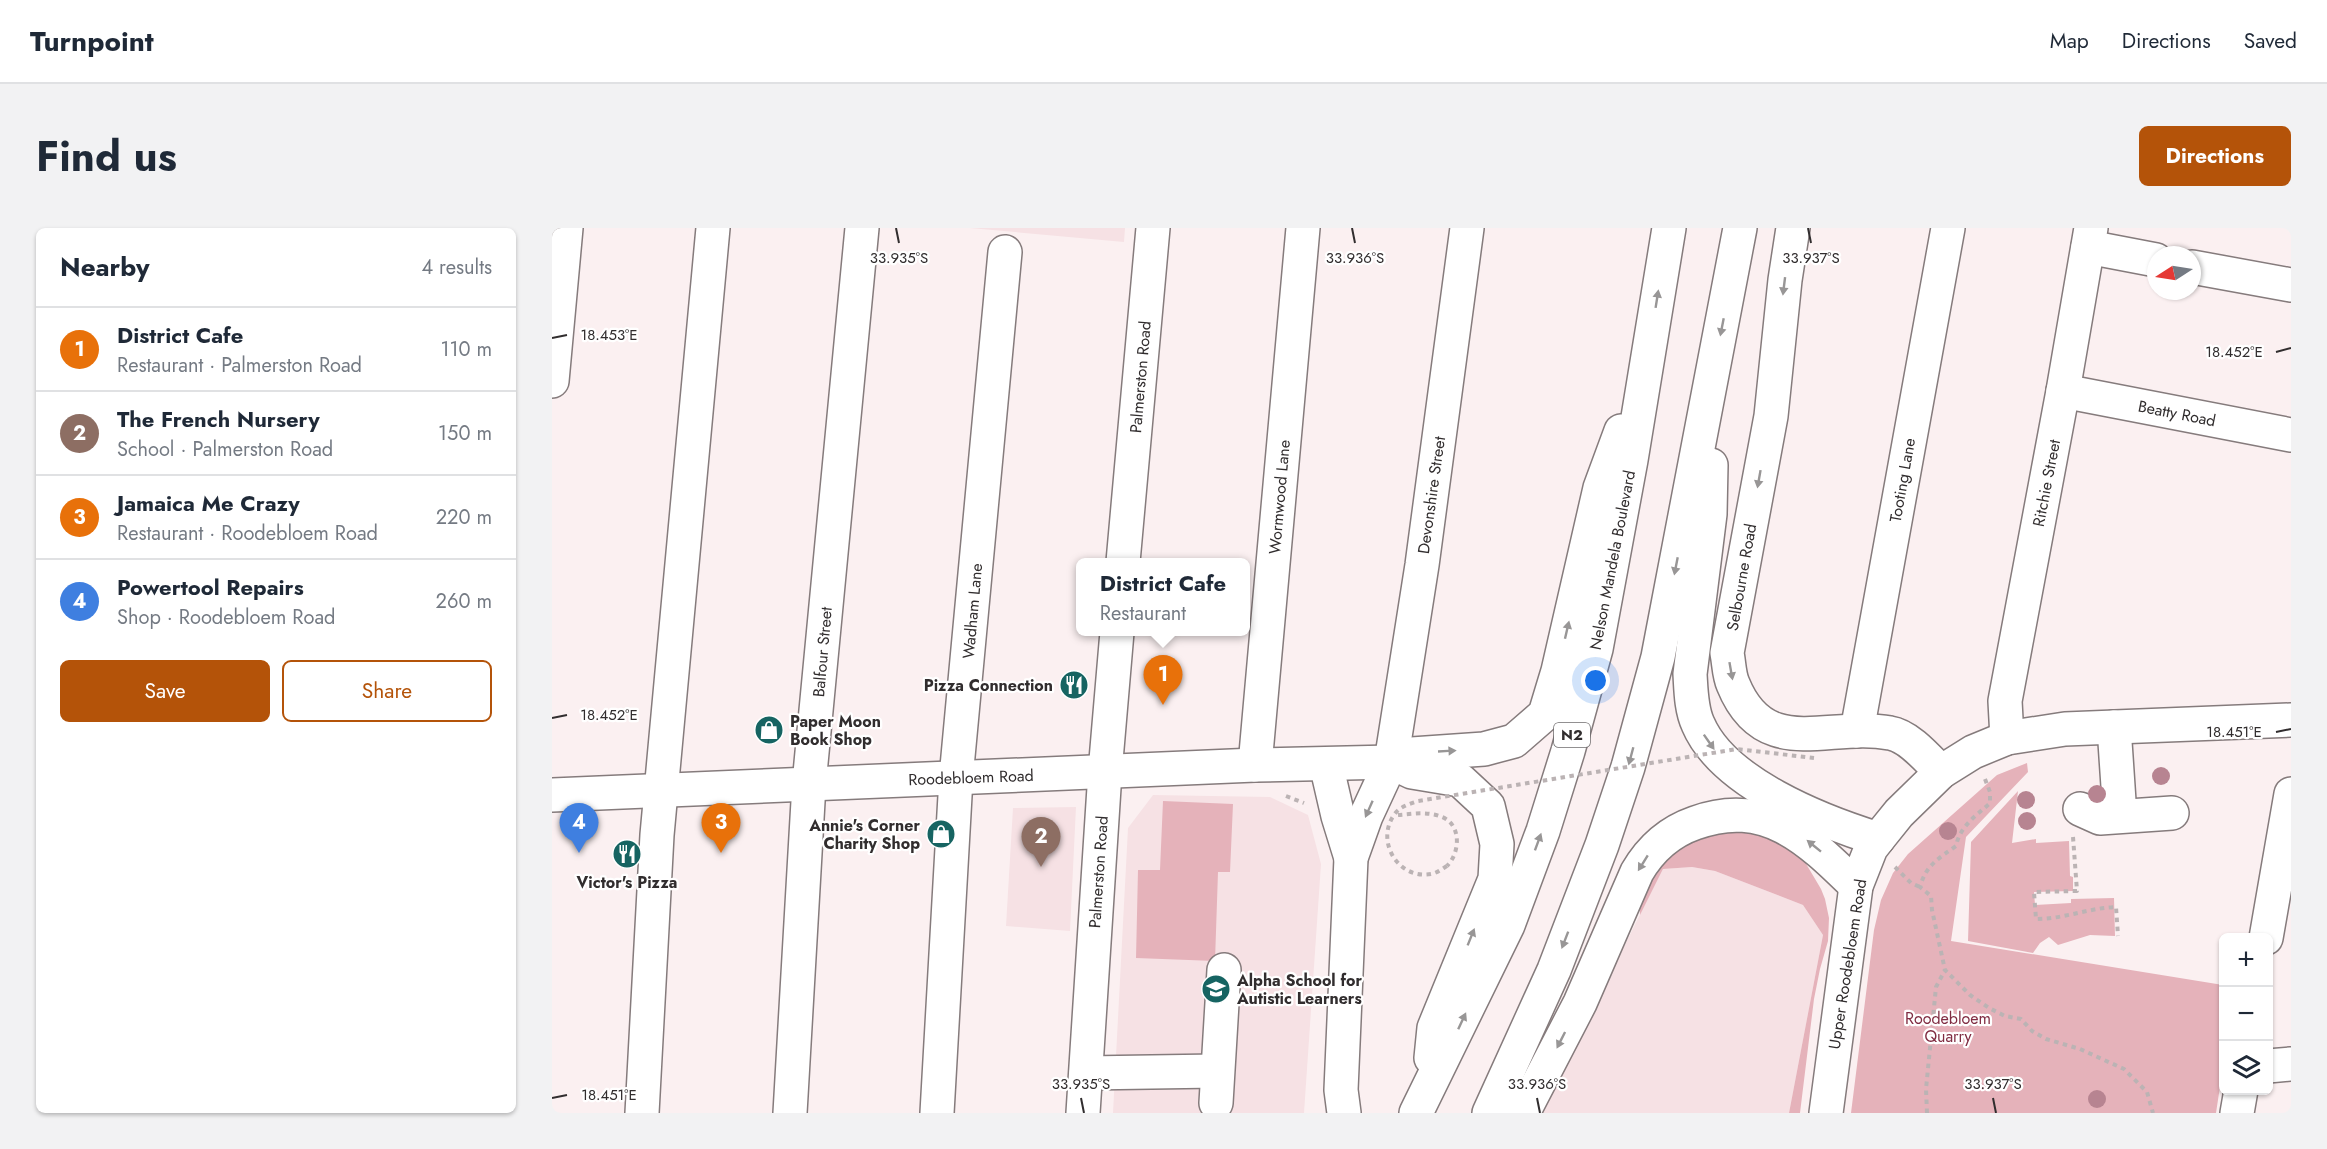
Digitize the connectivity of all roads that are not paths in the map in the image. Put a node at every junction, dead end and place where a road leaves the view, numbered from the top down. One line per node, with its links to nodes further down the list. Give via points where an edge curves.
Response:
1 (566, 228): 18 (main road)
2 (712, 228): 34 (main road)
3 (862, 228): 33 (main road, Balfour Street)
4 (1153, 228): 21 (main road, Palmerston Road)
5 (1303, 228): 29 (main road, Wormwood Lane)
6 (1467, 228): 27 (main road, Devonshire Street)
7 (1669, 228): 16 (main road, Nelson Mandela Boulevard / N2, one-way to 7)
8 (1740, 228): 17 (main road, one-way to 17)
9 (1793, 228): 25 (main road, Selbourne Road, one-way to 25, via 1771,416 1728,653 1733,684 1760,724 1785,734)
10 (1948, 228): 25 (main road, Tooting Lane)
11 (2089, 238): 13 (main road); 19 (main road, Ritchie Street)
12 (1005, 252): 32 (main road, Wadham Lane)
13 (2147, 257)
14 (2201, 269): 15 (main road)
15 (2291, 285)
16 (1648, 356): 27 (main road, one-way to 16, via 1412,753 1484,749 1514,741 1545,714 1600,488); 47 (main road, Nelson Mandela Boulevard / N2, one-way to 16, via 1508,925 1568,751 1596,649)
17 (1713, 374): 38 (main road, one-way to 38, via 1710,514 1690,674 1698,724 1717,753 1760,788 1838,826); 53 (main road, one-way to 53, via 1658,657 1628,766 1554,970)
18 (552, 381)
19 (2063, 392): 20 (main road, Beatty Road); 26 (main road, Ritchie Street)
20 (2291, 435)
21 (1124, 558)
22 (1117, 636): 31 (main road, Palmerston Road)
23 (2291, 720): 24 (main road, Upper Roodebloem Road)
24 (2124, 727): 26 (main road, Upper Roodebloem Road, via 2065,729); 37 (main road, via 2144,815)
25 (1857, 731): 30 (main road, Selbourne Road, via 1892,733 1918,748)
26 (1994, 743): 30 (main road, Upper Roodebloem Road)
27 (1391, 762): 28 (main road, Roodebloem Road); 39 (main road, one-way to 39); 47 (main road, one-way to 27, via 1434,1029 1495,879 1497,844 1488,806 1460,780 1412,772)
28 (1326, 764): 29 (main road, Roodebloem Road); 39 (main road)
29 (1255, 765): 31 (main road, Roodebloem Road)
30 (1941, 771): 38 (main road, Upper Roodebloem Road)
31 (1105, 772): 32 (main road, Roodebloem Road); 45 (main road, Palmerston Road)
32 (956, 778): 33 (main road, Roodebloem Road); 51 (main road, Wadham Lane)
33 (809, 783): 34 (main road, Roodebloem Road); 50 (main road, Balfour Street)
34 (661, 790): 36 (main road, Roodebloem Road); 49 (main road)
35 (2291, 794): 41 (main road)
36 (552, 795)
37 (2076, 823)
38 (1878, 839): 40 (main road, Upper Roodebloem Road)
39 (1351, 858): 48 (main road)
40 (1856, 886): 54 (main road, one-way to 54, via 1808,841 1760,817 1718,816 1667,836 1637,872 1580,1003); 55 (main road, Upper Roodebloem Road)
41 (2267, 933)
42 (1224, 970): 45 (main road, via 1216,1087)
43 (2291, 1064): 44 (main road)
44 (2273, 1066)
45 (1086, 1073): 52 (main road, Palmerston Road)
46 (2240, 1095): 56 (main road)
47 (1422, 1103)
48 (1340, 1106)
49 (642, 1113)
50 (790, 1113)
51 (937, 1113)
52 (1083, 1113)
53 (1489, 1113)
54 (1523, 1113)
55 (1826, 1113)
56 (2237, 1113)

